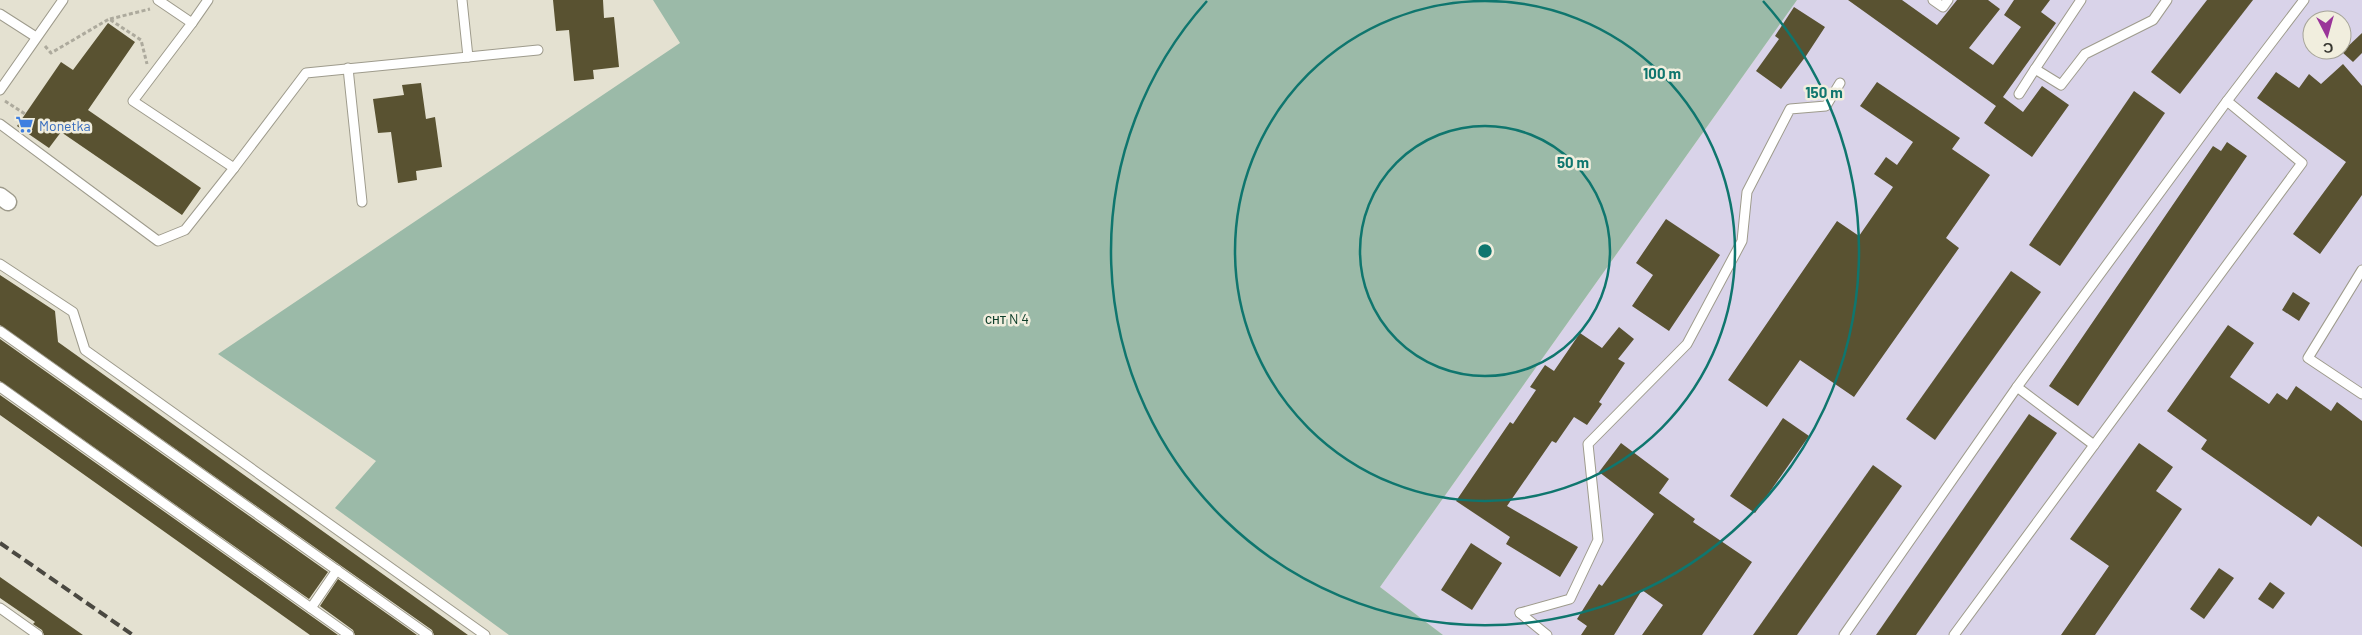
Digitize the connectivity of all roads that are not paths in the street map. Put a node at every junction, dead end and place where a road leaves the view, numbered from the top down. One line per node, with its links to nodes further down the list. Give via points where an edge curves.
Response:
1 (63, 0): 12 (lane)
2 (208, 0): 11 (lane)
3 (462, 0): 14 (lane)
4 (1933, 0): 5 (lane, via 1942,7)
5 (1948, 0)
6 (2081, 0): 16 (lane)
7 (2167, 0): 16 (lane, via 2153,20 2085,54 2061,85)
8 (2304, 0): 20 (lane)
9 (162, 3): 11 (lane)
10 (0, 14): 12 (lane)
11 (192, 23): 22 (lane, via 133,100)
12 (36, 37): 18 (lane)
13 (538, 50): 14 (lane)
14 (468, 57): 15 (lane)
15 (348, 68): 22 (lane, via 306,73); 23 (lane)
16 (2035, 69): 19 (lane)
17 (1840, 84): 38 (lane, via 1826,106 1790,109 1747,192 1742,241 1687,344 1588,444 1598,540 1570,599 1520,613)
18 (0, 90)
19 (2019, 94)
20 (2227, 101): 28 (lane); 30 (lane, via 2302,163)
21 (0, 124): 22 (lane, via 158,241 185,230)
22 (234, 168)
23 (362, 202)
24 (0, 264): 37 (lane, via 73,312 85,350)
25 (2362, 270): 29 (lane, via 2308,358)
26 (0, 331): 31 (lane)
27 (0, 387): 33 (lane)
28 (2017, 387): 30 (lane); 39 (lane)
29 (2362, 394)
30 (2094, 445): 40 (lane)
31 (336, 570): 33 (lane); 36 (lane)
32 (0, 608): 34 (lane)
33 (311, 608): 35 (lane)
34 (38, 635)
35 (349, 635)
36 (428, 635)
37 (485, 635)
38 (1546, 635)
39 (1844, 635)
40 (1954, 635)

